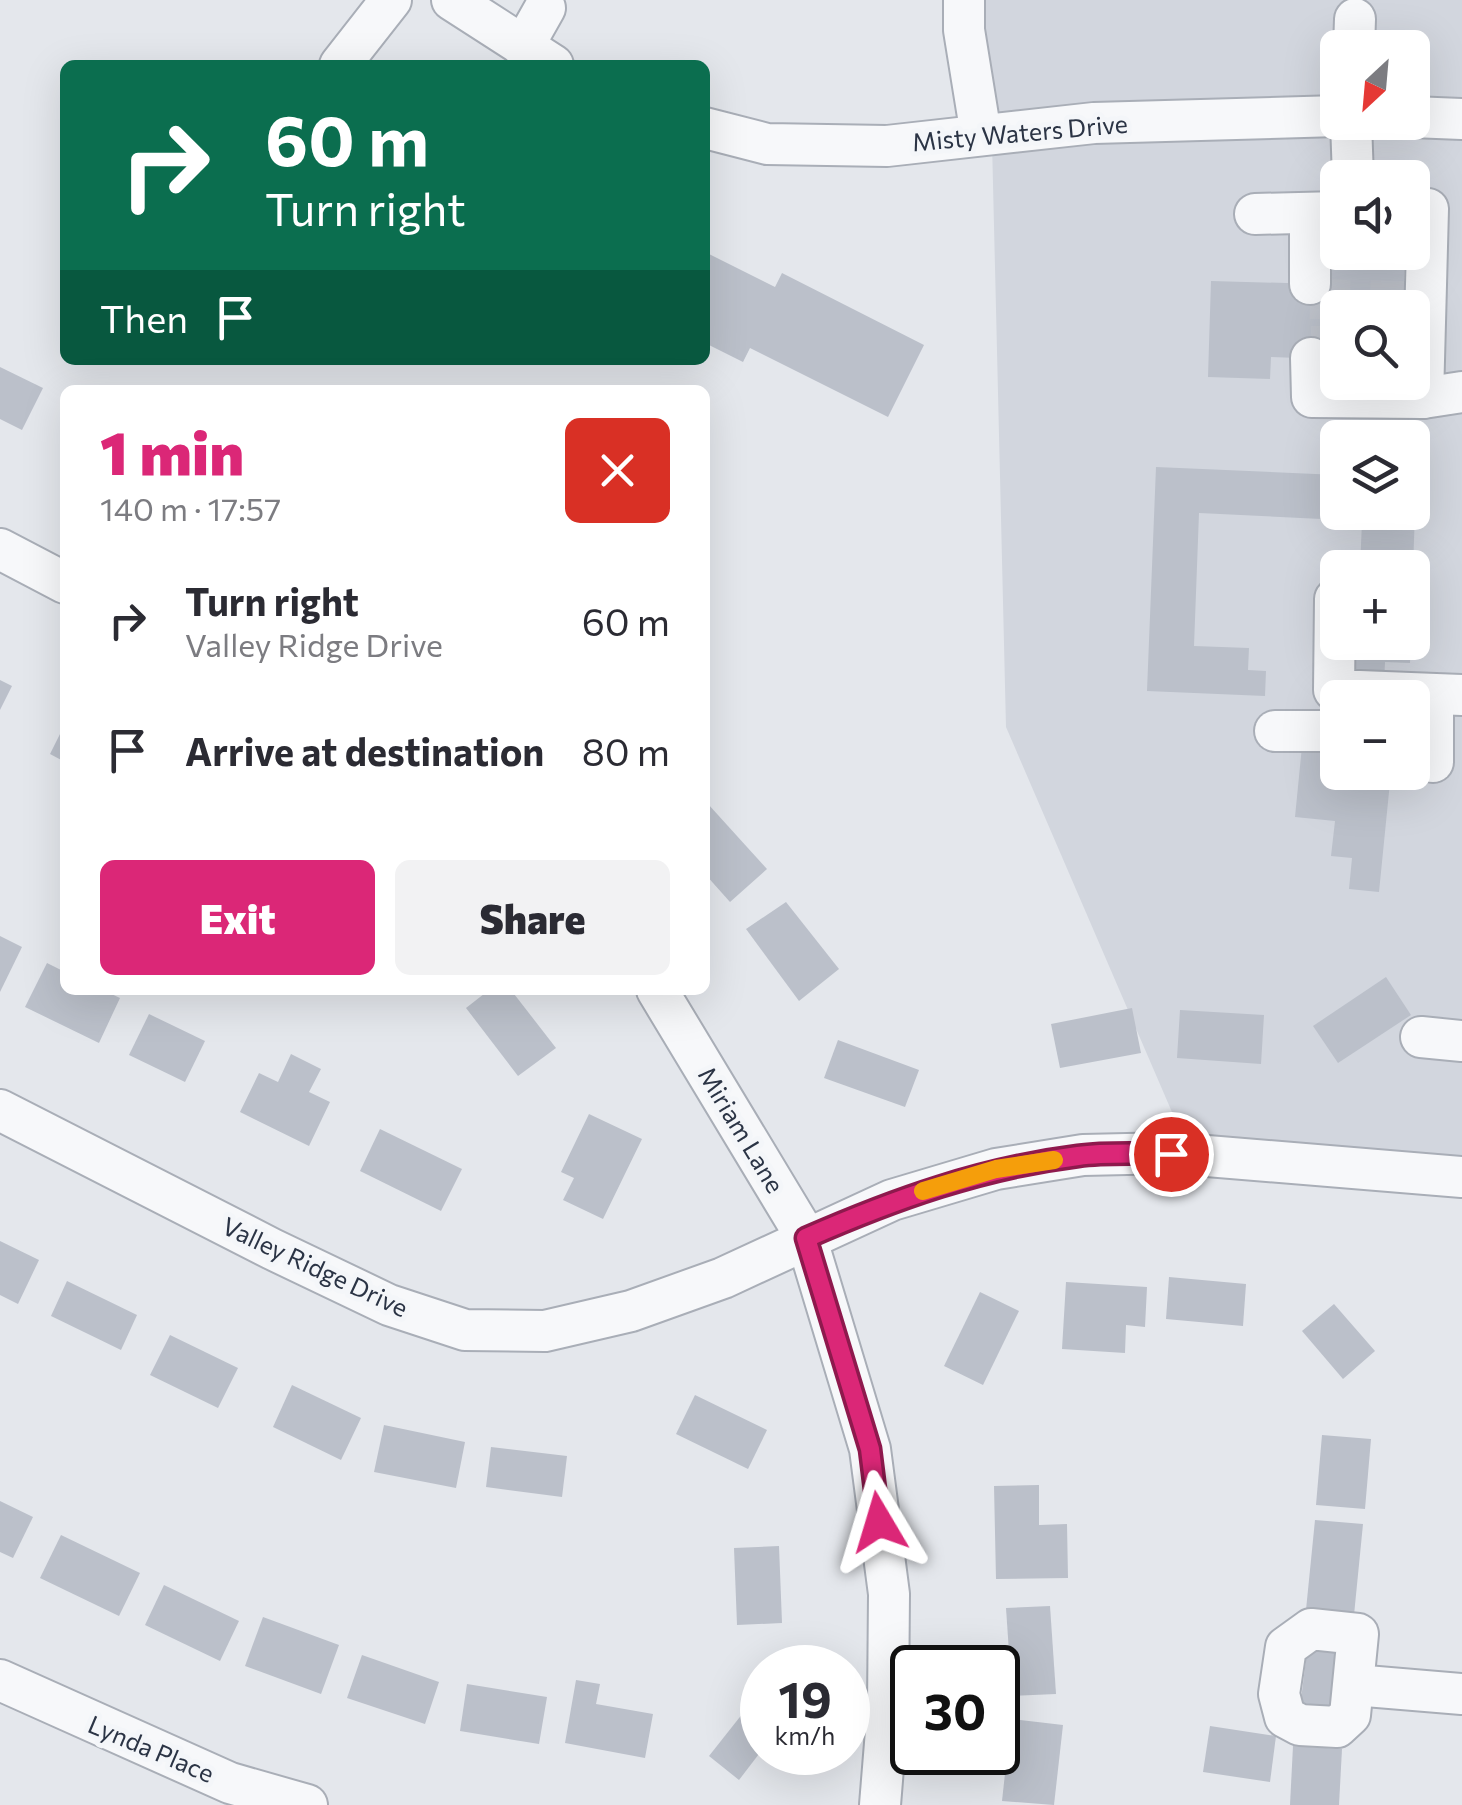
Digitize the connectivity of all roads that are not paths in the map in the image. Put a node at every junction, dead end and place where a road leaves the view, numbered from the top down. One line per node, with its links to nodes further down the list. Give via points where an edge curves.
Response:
1 (391, 0): 6 (street)
2 (452, 0): 5 (street)
3 (964, 0): 11 (street)
4 (546, 8): 5 (street)
5 (538, 56)
6 (344, 60)
7 (1320, 117): 11 (street, Misty Waters Drive, via 1094,123)
8 (1430, 118): 9 (street)
9 (1462, 119)
10 (710, 129): 11 (street, Misty Waters Drive, via 768,144 887,146)
11 (981, 136)
12 (1320, 212): 13 (street)
13 (1255, 214)
14 (1320, 233): 15 (street)
15 (1310, 284)
16 (1311, 358): 18 (street, via 1312,398)
17 (1430, 371): 18 (street)
18 (1442, 395)
19 (0, 549): 20 (street)
20 (60, 580)
21 (1334, 660): 22 (street, via 1334,690)
22 (1448, 695): 25 (street)
23 (1276, 730): 24 (street)
24 (1320, 731)
25 (1430, 737)
26 (660, 995): 31 (street, Miriam Lane)
27 (1421, 1038): 28 (street)
28 (1462, 1041)
29 (0, 1110): 31 (street, Valley Ridge Drive, via 389,1305 466,1330 545,1332 631,1311)
30 (1462, 1177): 31 (street, Valley Ridge Drive, via 1171,1154 1083,1155 978,1174 892,1200)
31 (806, 1238): 36 (street, Miriam Lane, via 870,1449 889,1594)
32 (0, 1680): 35 (street, Lynda Place, via 230,1783)
33 (1354, 1685): 34 (street)
34 (1462, 1694)
35 (307, 1805)
36 (880, 1805)

